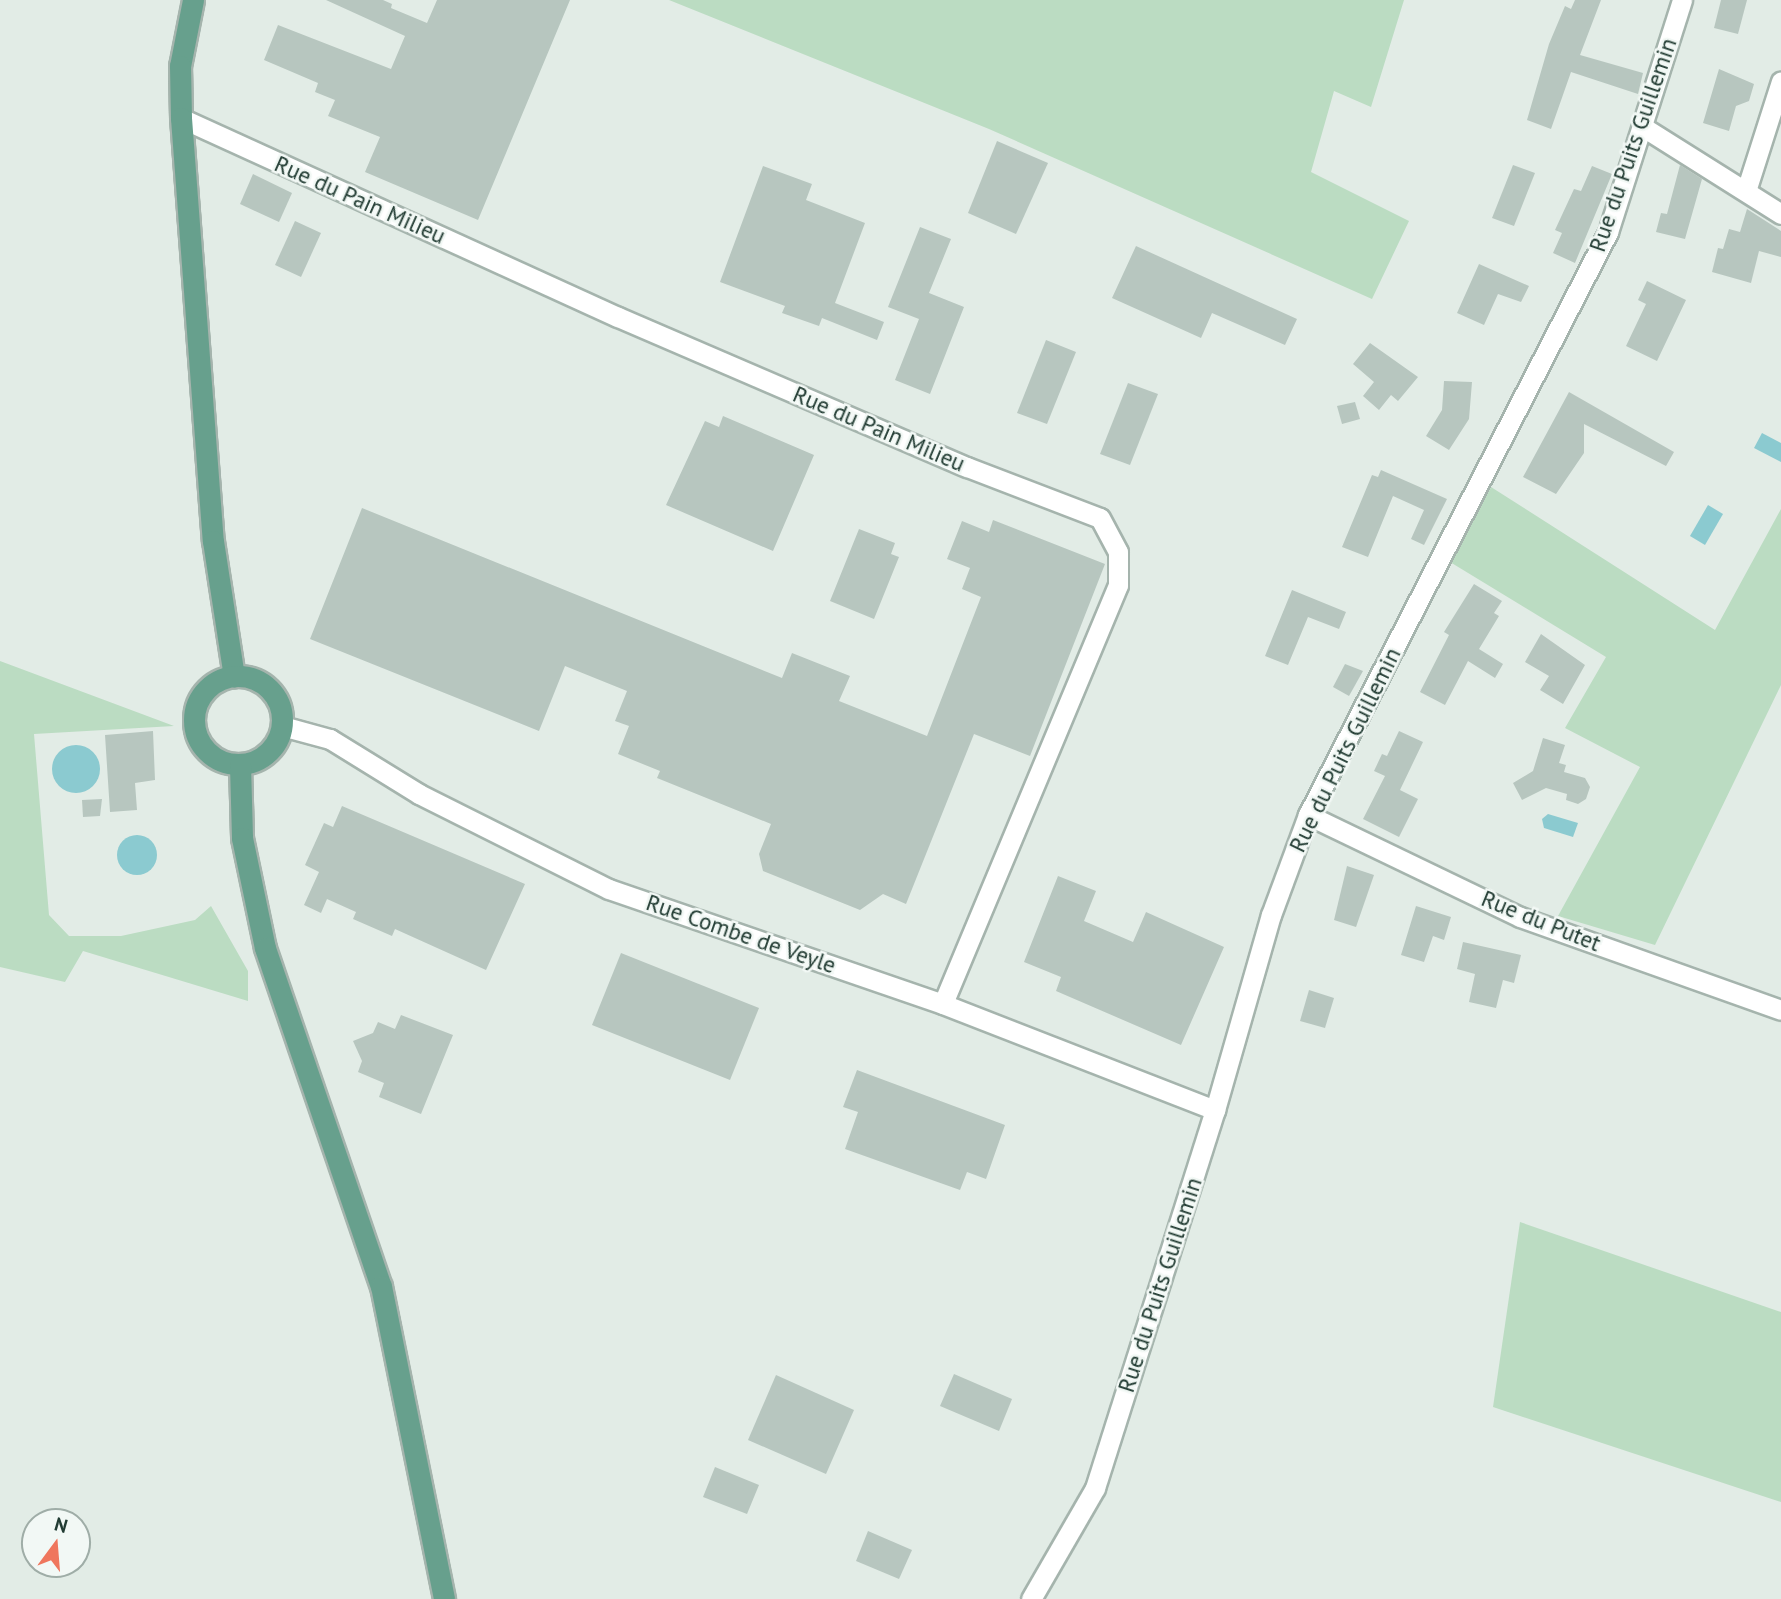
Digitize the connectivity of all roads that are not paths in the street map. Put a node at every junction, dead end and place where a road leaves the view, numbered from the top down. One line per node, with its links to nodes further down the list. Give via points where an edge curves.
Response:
1 (193, 0): 4 (main road, via 180,66)
2 (1682, 0): 5 (street, Rue du Puits Guillemin)
3 (1781, 81): 6 (street)
4 (181, 118): 8 (main road, via 213,541); 12 (street, Rue du Pain Milieu, via 618,317 967,467 1100,518 1118,552 1118,585)
5 (1643, 127): 6 (street); 11 (street, Rue du Puits Guillemin, via 1608,232)
6 (1746, 191): 7 (street)
7 (1781, 214)
8 (234, 676): 9 (main road, via 266,685 279,704); 10 (main road, via 206,688 193,716 201,745 212,757)
9 (282, 726): 10 (main road, via 268,753); 12 (street, Rue Combe de Veyle, via 330,739 419,794 609,889)
10 (240, 765): 15 (main road, via 242,838 265,948 381,1286)
11 (1308, 815): 13 (street, Rue du Putet, via 1520,917); 14 (street, Rue du Puits Guillemin, via 1271,915)
12 (943, 1004): 14 (street, Rue Combe de Veyle)
13 (1781, 1010)
14 (1215, 1110): 16 (street, Rue du Puits Guillemin, via 1095,1488)
15 (444, 1599)
16 (1031, 1599)

